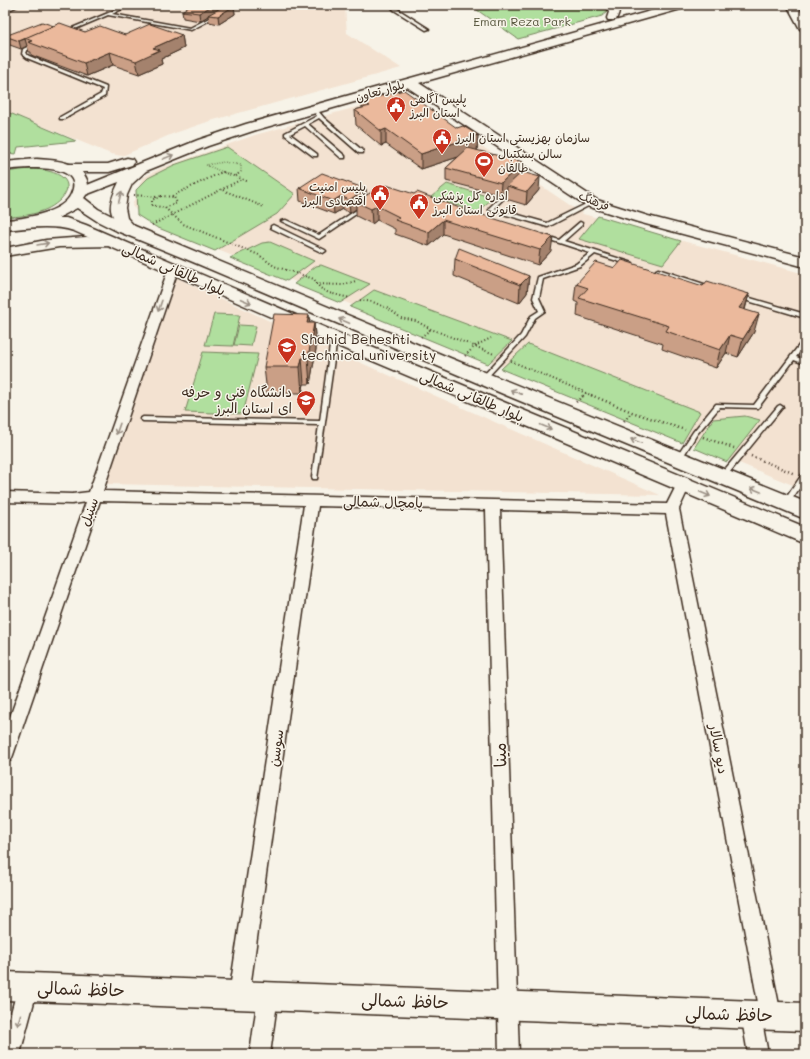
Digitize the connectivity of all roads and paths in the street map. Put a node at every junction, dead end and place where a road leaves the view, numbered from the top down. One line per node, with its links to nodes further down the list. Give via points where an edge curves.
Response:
1 (18, 5): 8 (lane)
2 (118, 5): 9 (lane, via 120,9)
3 (392, 5): 12 (lane)
4 (609, 5): 11 (main road, via 614,12)
5 (658, 5): 11 (main road, بلوار تعاون)
6 (684, 5): 15 (main road, بلوار تعاون)
7 (792, 5): 13 (main road)
8 (5, 11)
9 (107, 14): 10 (lane, via 191,29); 14 (lane)
10 (219, 15)
11 (612, 18): 15 (main road, بلوار تعاون)
12 (427, 29)
13 (805, 29)
14 (60, 34)
15 (560, 37): 17 (main road, بلوار تعاون); 30 (main road, بلوار تعاون, via 243,121 194,136)
16 (40, 42): 19 (lane, via 24,50 24,53 28,57 105,88 103,95)
17 (410, 83): 18 (main road, بلوار تعاون); 40 (main road, فرهنگ)
18 (317, 113): 20 (lane); 21 (lane); 27 (main road, بلوار تعاون, one-way to 18, via 203,143)
19 (62, 118)
20 (305, 124): 22 (lane, via 287,134); 23 (lane)
21 (361, 152)
22 (315, 155)
23 (343, 157)
24 (5, 158): 25 (main road)
25 (32, 163): 26 (main road); 28 (main road)
26 (5, 166)
27 (144, 167): 30 (main road, بلوار تعاون); 50 (main road, one-way to 27, via 120,218 118,208 126,182)
28 (65, 168): 30 (main road, بلوار تعاون); 37 (main road, via 79,179 81,185)
29 (223, 171): 31 (path); 31 (path, via 206,165 225,162 237,164 242,170); 38 (path)
30 (115, 172): 37 (main road, بلوار تعاون)
31 (235, 176): 32 (path)
32 (242, 179): 33 (path); 35 (path)
33 (249, 182)
34 (518, 184): 40 (lane, via 491,209 548,225)
35 (222, 190): 42 (path); 44 (path)
36 (133, 195): 39 (path)
37 (78, 196): 45 (main road, بلوار طالقانی شمالی, via 87,210); 48 (main road, via 66,208 51,216)
38 (171, 196): 39 (path); 43 (path, via 177,203)
39 (158, 197): 43 (path, via 152,200 151,204 154,207)
40 (592, 203): 58 (main road, فرهنگ)
41 (368, 205): 46 (lane, via 319,237)
42 (264, 207)
43 (165, 208): 44 (path)
44 (171, 215): 50 (path); 63 (path, via 183,224 259,255 274,266 314,279)
45 (104, 218): 50 (main road, بلوار طالقانی شمالی); 51 (main road, via 87,219 82,223)
46 (284, 221)
47 (580, 224): 54 (lane)
48 (12, 226): 51 (main road, بلوار طالقانی شمالی, via 66,223)
49 (273, 227): 55 (lane)
50 (141, 229): 79 (main road, بلوار طالقانی شمالی, one-way to 50, via 334,317)
51 (84, 230): 53 (main road, بلوار طالقانی شمالی)
52 (538, 236): 54 (lane)
53 (114, 242): 56 (main road, one-way to 53, via 64,241); 60 (main road, بلوار طالقانی شمالی)
54 (560, 242): 57 (lane)
55 (323, 251)
56 (5, 252)
57 (594, 252): 59 (lane); 76 (lane, via 578,265 540,278 536,298 542,310 533,317 523,336)
58 (805, 262)
59 (640, 266)
60 (173, 270): 70 (main road, بلوار طالقانی شمالی, one-way to 70); 95 (street, سنبل, one-way to 95)
61 (654, 270): 64 (lane)
62 (356, 281): 63 (path, via 340,285)
63 (316, 284): 66 (path, via 324,291)
64 (715, 289)
65 (737, 296): 68 (lane)
66 (350, 298)
67 (360, 300): 69 (path, via 373,302 401,318 416,321)
68 (805, 316)
69 (432, 329): 71 (path); 74 (path)
70 (334, 338): 86 (lane); 93 (main road, بلوار طالقانی شمالی, one-way to 93)
71 (419, 338)
72 (491, 338): 74 (path)
73 (805, 341): 77 (lane)
74 (476, 346): 75 (path); 76 (path)
75 (464, 357)
76 (503, 358): 79 (lane); 80 (path)
77 (793, 358): 78 (lane); 87 (lane, via 756,407 718,405)
78 (805, 362)
79 (483, 379): 89 (main road, بلوار طالقانی شمالی, one-way to 79)
80 (586, 393): 81 (path); 83 (path)
81 (576, 403)
82 (780, 407): 88 (lane)
83 (632, 412): 85 (path); 87 (path)
84 (143, 419): 86 (lane)
85 (623, 422)
86 (322, 423): 92 (lane)
87 (695, 433): 88 (path); 89 (lane)
88 (743, 452): 90 (lane); 91 (path)
89 (678, 458): 90 (main road, بلوار طالقانی شمالی)
90 (723, 476): 98 (main road, بلوار طالقانی شمالی, one-way to 90)
91 (804, 476): 98 (lane)
92 (314, 477)
93 (683, 485): 100 (street); 102 (main road, بلوار طالقانی شمالی, one-way to 102)
94 (5, 488): 95 (street, پامچال شمالی, via 76,490)
95 (94, 496): 96 (street, پامچال شمالی, via 72,499); 97 (street, پامچال شمالی); 103 (street, سنبل)
96 (5, 497)
97 (312, 501): 99 (street, پامچال شمالی); 105 (street, سوسن)
98 (786, 503): 101 (main road, بلوار طالقانی شمالی)
99 (493, 505): 100 (street, پامچال شمالی); 107 (street, مینا)
100 (672, 509): 108 (street, دیو سالار)
101 (805, 511)
102 (805, 536)
103 (5, 755)
104 (17, 986): 105 (main road, حافظ شمالی); 110 (street, one-way to 110)
105 (239, 995): 106 (main road, حافظ شمالی)
106 (268, 996): 107 (main road, حافظ شمالی); 111 (street)
107 (507, 1005): 108 (main road, حافظ شمالی); 112 (street, مینا)
108 (761, 1015): 109 (main road, حافظ شمالی); 113 (street, دیو سالار)
109 (805, 1017)
110 (10, 1054)
111 (260, 1054)
112 (509, 1054)
113 (758, 1054)

